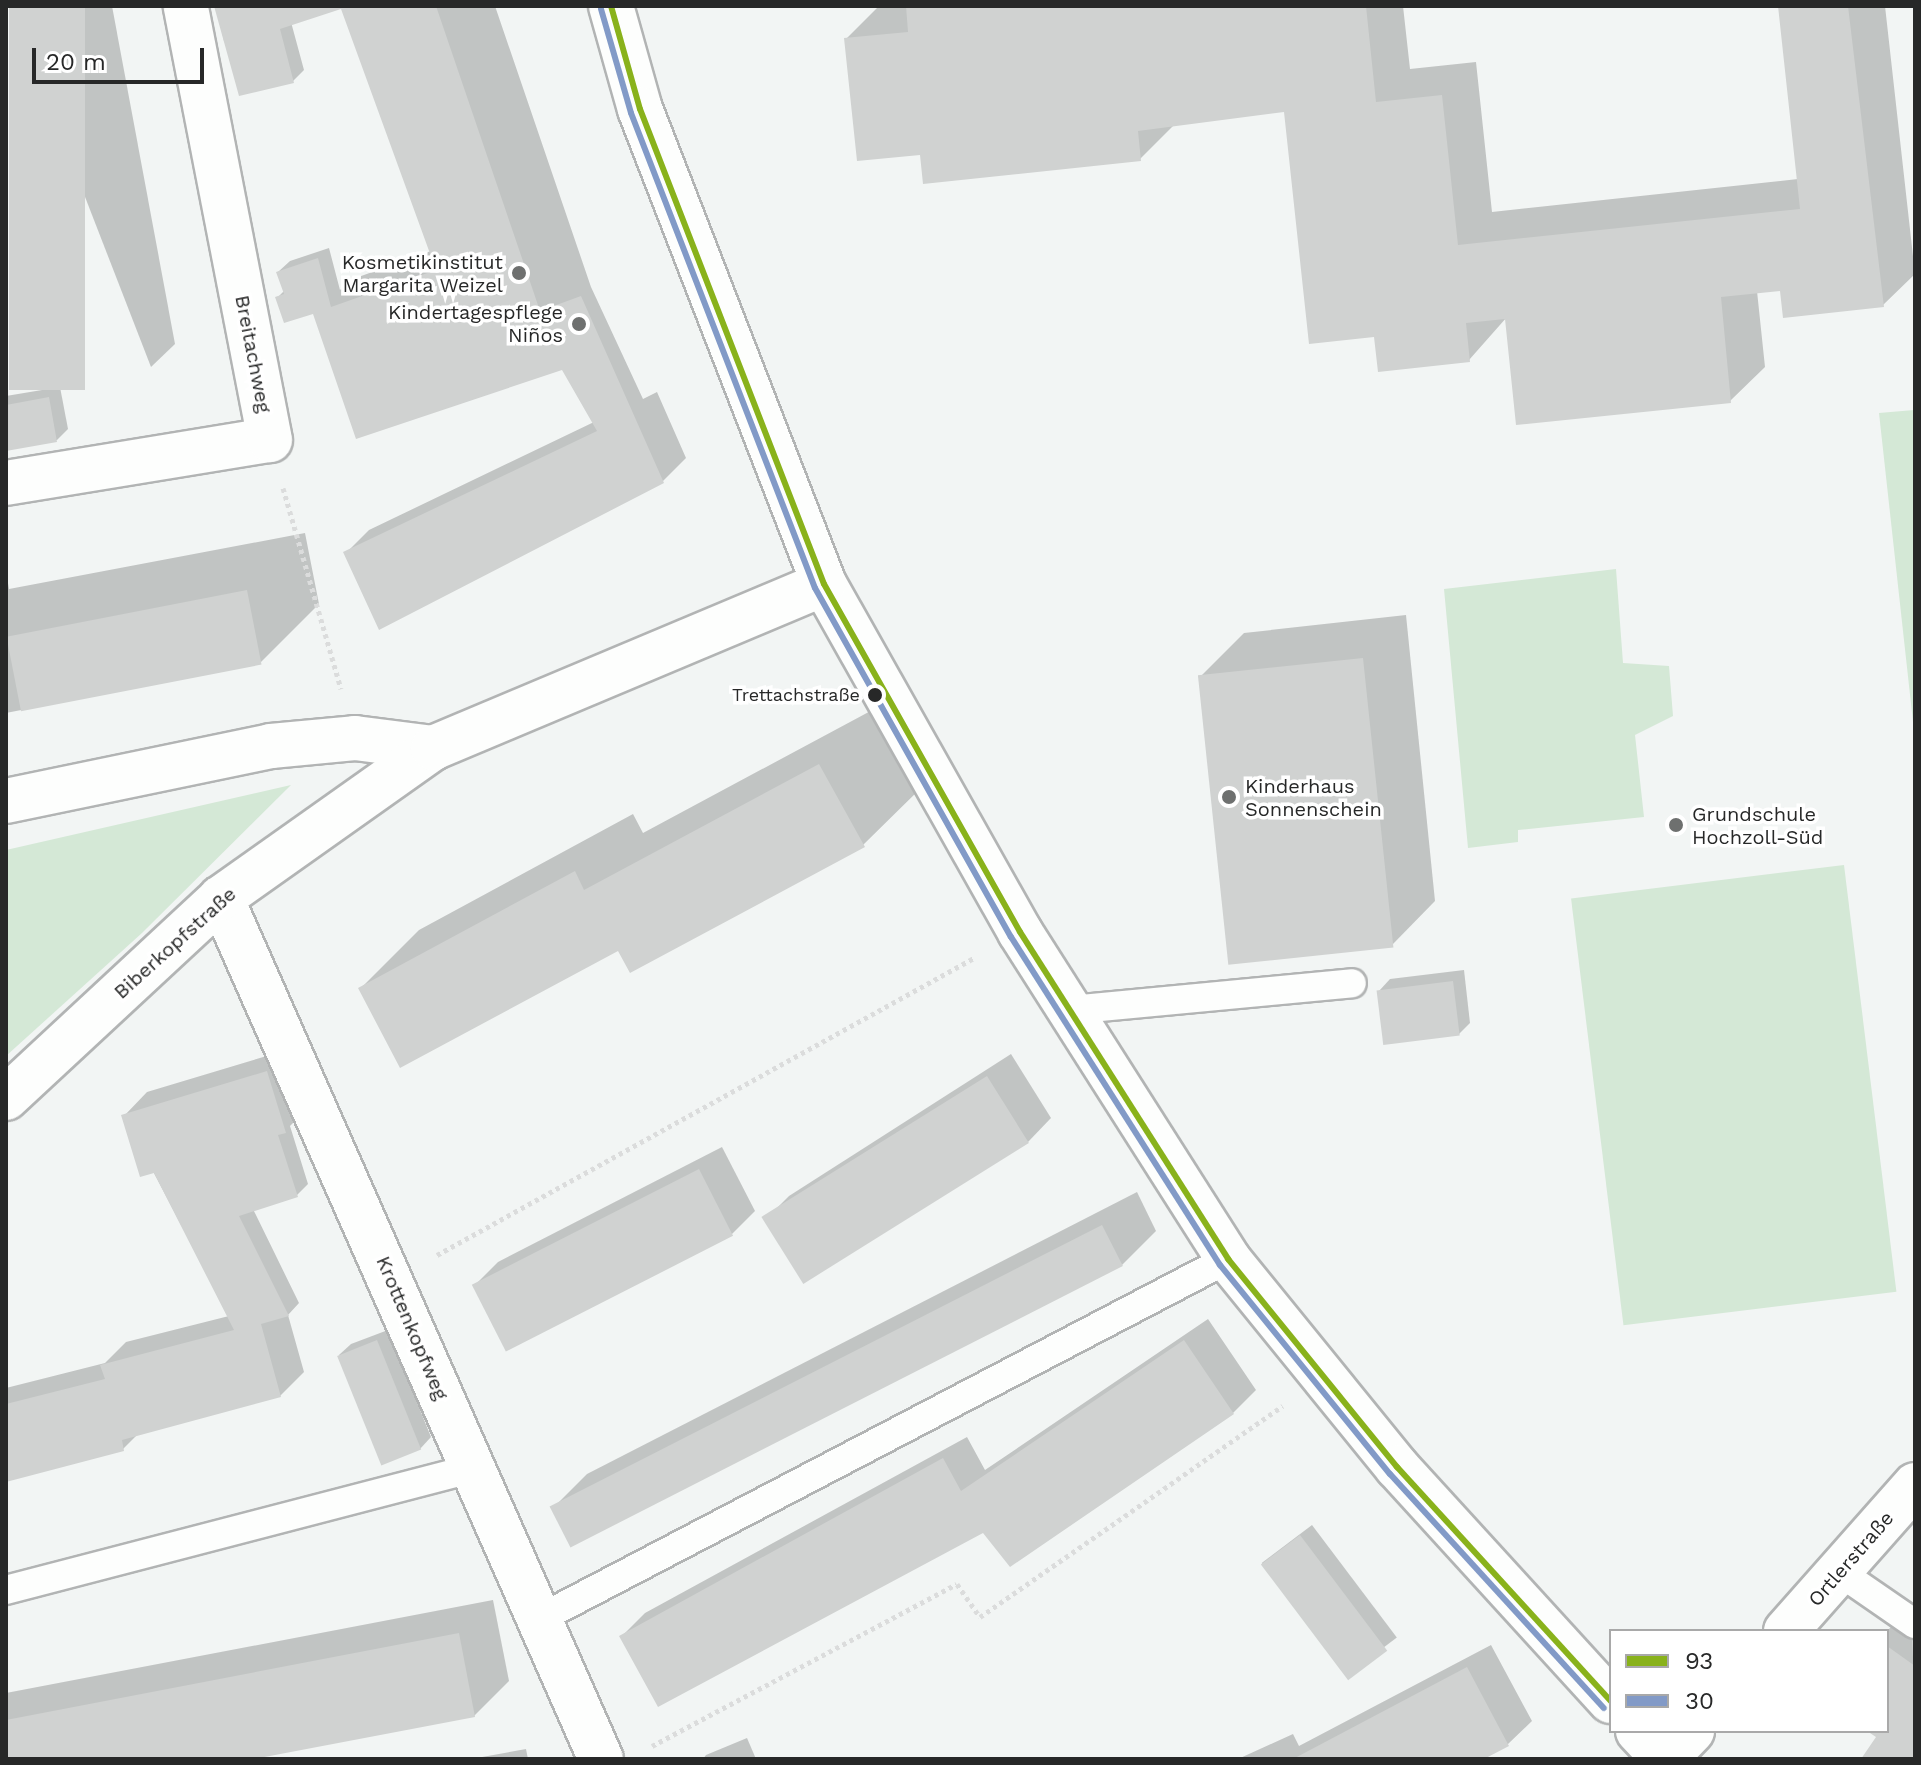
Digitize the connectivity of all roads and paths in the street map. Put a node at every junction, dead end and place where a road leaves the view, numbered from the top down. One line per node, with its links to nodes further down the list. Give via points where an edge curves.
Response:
1 (186, 6): 3 (street, Breitachweg)
2 (611, 6): 5 (street, via 640,109)
3 (270, 440): 4 (street, Breitachweg); 6 (path)
4 (6, 483)
5 (824, 584): 7 (street, Biberkopfstraße); 10 (street)
6 (355, 738): 7 (street); 8 (street, via 271,746)
7 (433, 748): 9 (street, Biberkopfstraße)
8 (6, 801)
9 (221, 898): 13 (street, Biberkopfstraße); 15 (street, Krottenkopfweg)
10 (1020, 932): 12 (street); 15 (path)
11 (1352, 983): 12 (lane)
12 (1069, 1010): 14 (street)
13 (6, 1098)
14 (1228, 1259): 16 (street); 21 (lane)
15 (392, 1280): 17 (street, Krottenkopfweg)
16 (1323, 1378): 24 (street); 27 (path, via 980,1617 957,1584)
17 (472, 1469): 20 (lane); 21 (street, Krottenkopfweg)
18 (1915, 1485): 19 (street, Ortlerstraße)
19 (1841, 1573): 22 (lane); 23 (street, Ortlerstraße)
20 (6, 1590)
21 (539, 1619): 27 (street, Krottenkopfweg)
22 (1915, 1624)
23 (1788, 1629)
24 (1609, 1699)
25 (1640, 1733): 28 (street)
26 (1690, 1733): 28 (street)
27 (622, 1755)
28 (1664, 1759)

